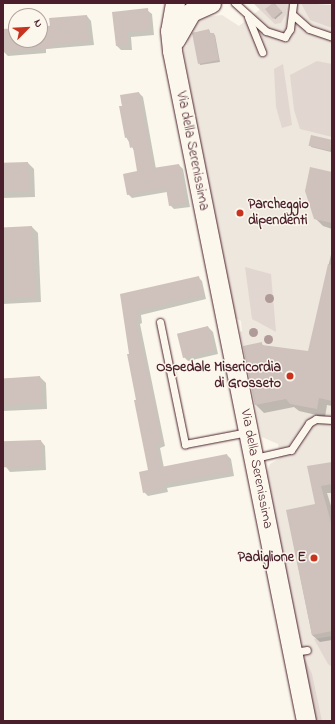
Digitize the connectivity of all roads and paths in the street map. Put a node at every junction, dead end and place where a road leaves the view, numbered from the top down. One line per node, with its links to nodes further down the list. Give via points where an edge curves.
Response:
1 (175, 3): 8 (street, Via della Serenissima, via 170,31)
2 (211, 3): 8 (street, Via della Serenissima, via 191,12 178,32)
3 (235, 3): 5 (lane)
4 (293, 3): 6 (lane)
5 (247, 15): 6 (lane, via 266,31 285,37); 9 (lane)
6 (293, 15): 7 (lane, via 309,29)
7 (332, 37)
8 (172, 52): 12 (street, Via della Serenissima)
9 (262, 52)
10 (160, 322): 12 (lane, via 186,444)
11 (332, 420): 13 (lane, via 316,419 309,423 291,450)
12 (248, 432): 13 (street, Via della Serenissima)
13 (253, 458): 14 (street, Via della Serenissima, via 300,651)
14 (306, 721)

